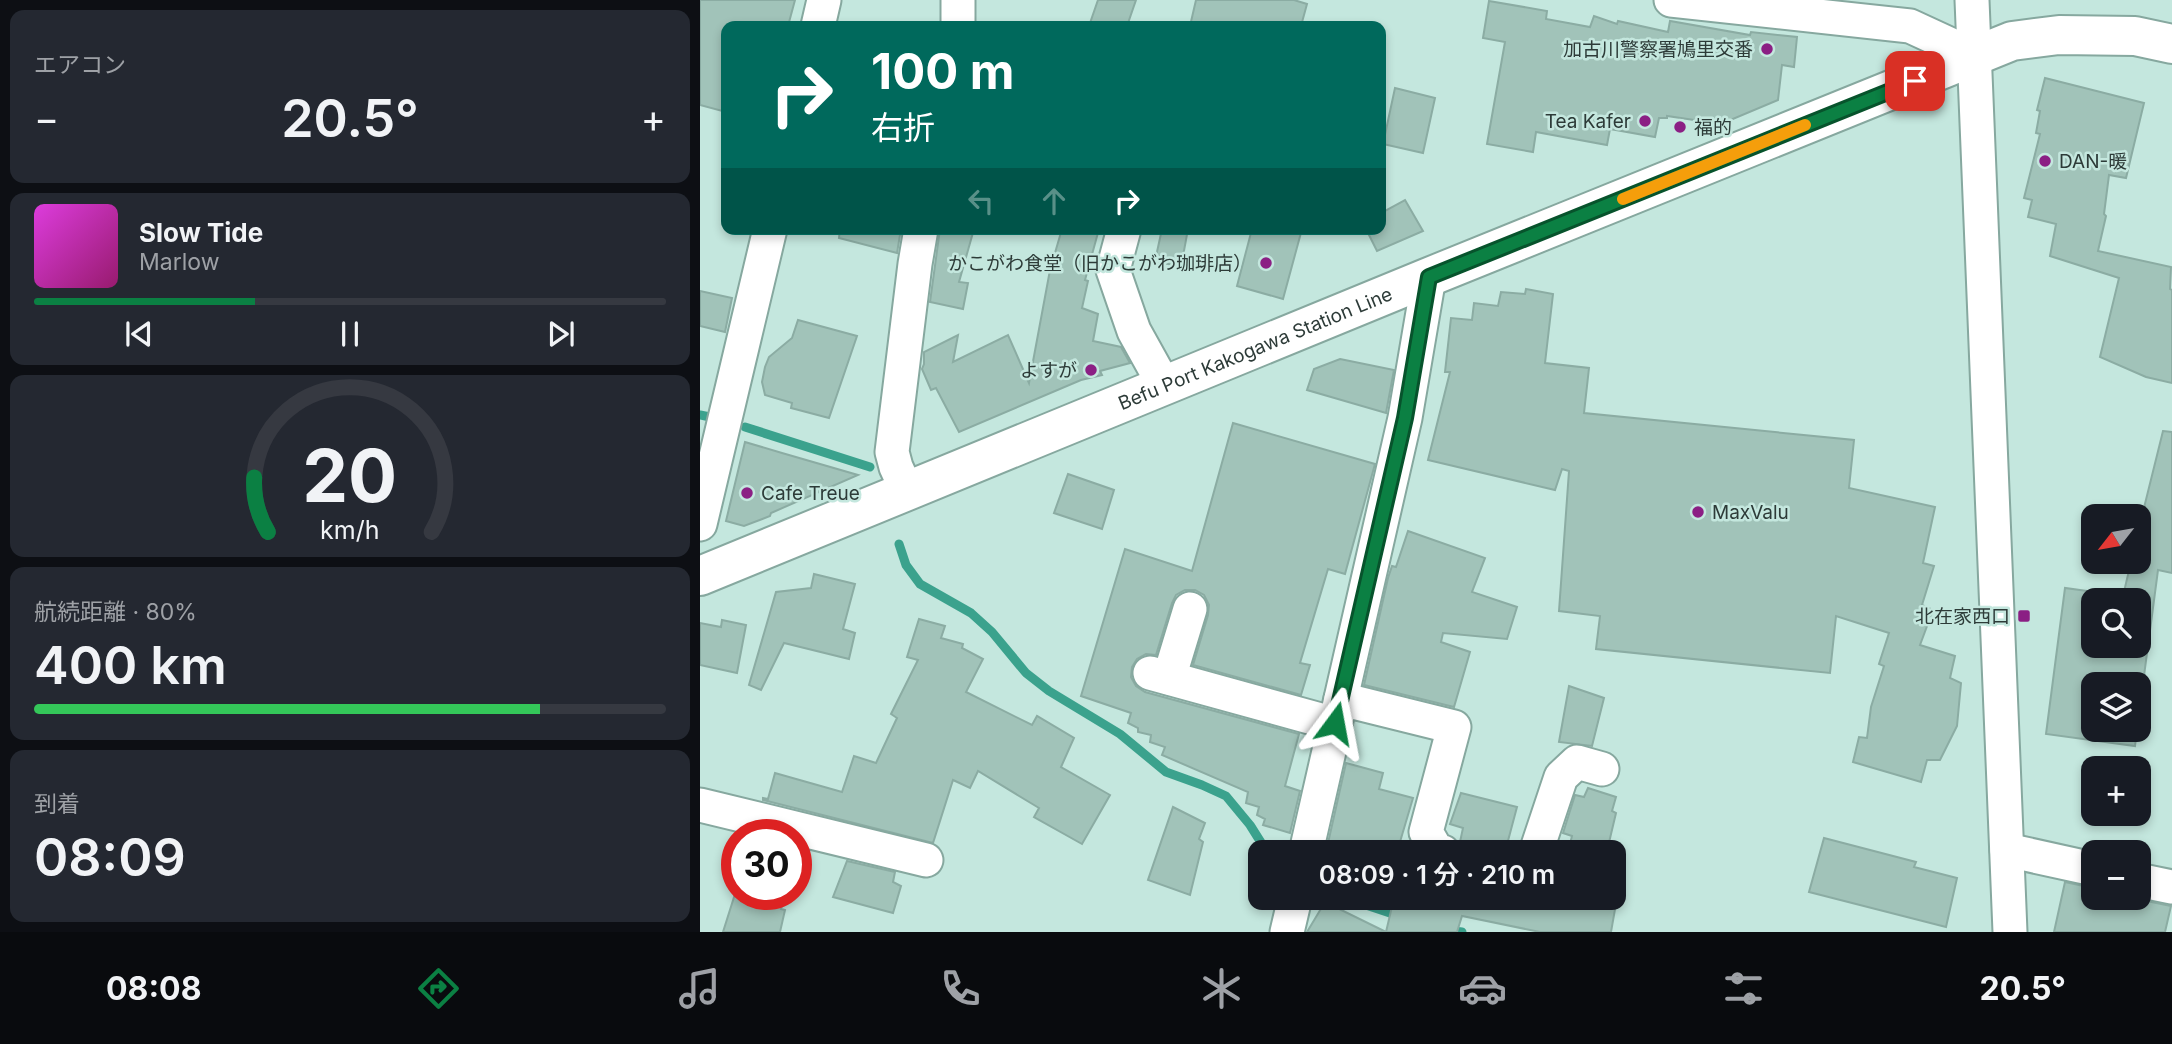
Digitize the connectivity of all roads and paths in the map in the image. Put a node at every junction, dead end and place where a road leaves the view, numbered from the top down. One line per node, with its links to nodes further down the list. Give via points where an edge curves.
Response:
1 (824, 0): 5 (street)
2 (958, 0): 6 (street)
3 (1671, 0): 8 (street, via 1910,26)
4 (1972, 0): 8 (street)
5 (819, 21)
6 (958, 21)
7 (2172, 44): 8 (main road, Befu Port Kakogawa Station Line, via 2135,36 2059,35 2012,41)
8 (1975, 56): 12 (main road, Befu Port Kakogawa Station Line); 25 (street)
9 (768, 235): 14 (street)
10 (920, 235): 15 (street, via 892,452)
11 (1122, 235): 13 (street, via 1112,270 1134,331)
12 (1429, 277): 13 (main road, Befu Port Kakogawa Station Line); 19 (street, via 1405,418)
13 (1164, 385): 15 (main road, Befu Port Kakogawa Station Line)
14 (715, 397): 16 (street)
15 (907, 491): 17 (main road, Befu Port Kakogawa Station Line)
16 (700, 524)
17 (700, 576)
18 (1190, 609): 19 (street, via 1160,676)
19 (1338, 711): 22 (street); 23 (street, via 1454,727 1426,832)
20 (1602, 769): 24 (street, via 1577,762 1561,777)
21 (700, 806): 26 (street)
22 (1309, 840)
23 (1431, 840)
24 (1540, 840)
25 (2007, 850): 27 (street); 32 (street)
26 (926, 860)
27 (2081, 866)
28 (2151, 883): 29 (street)
29 (2172, 887)
30 (1292, 910): 31 (street)
31 (1287, 932)
32 (2010, 932)

